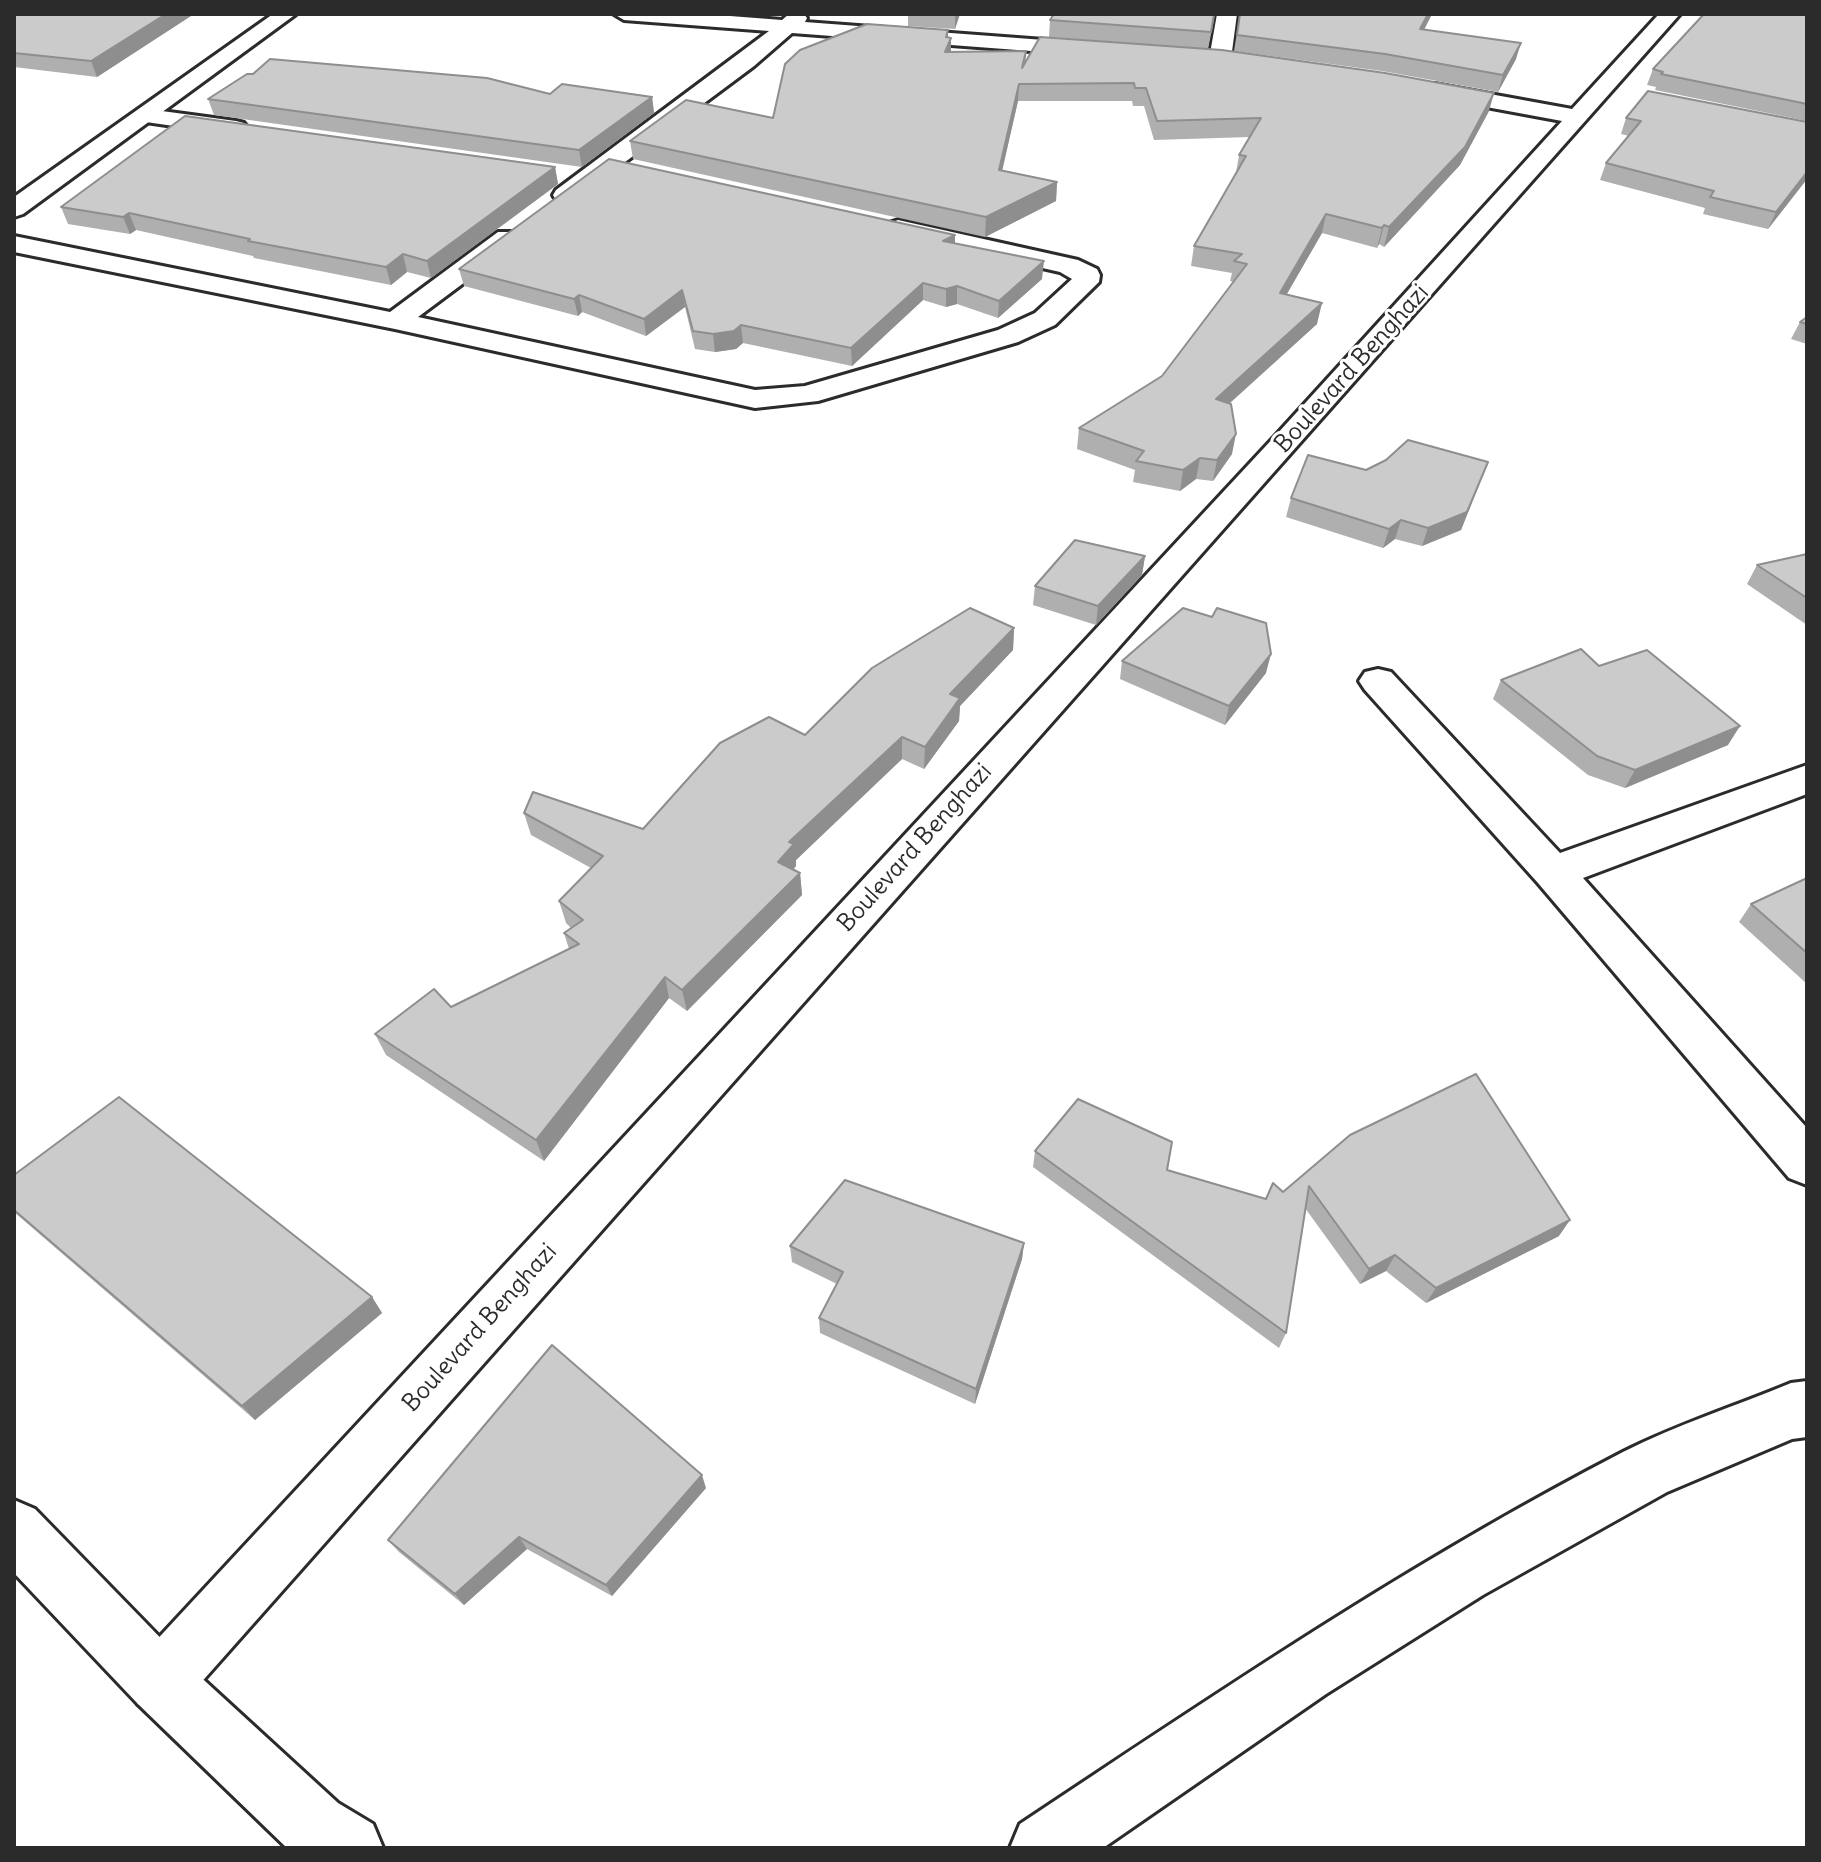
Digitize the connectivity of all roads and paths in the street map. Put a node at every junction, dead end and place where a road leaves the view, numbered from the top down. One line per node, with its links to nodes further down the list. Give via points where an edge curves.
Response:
1 (286, 14): 10 (street)
2 (624, 14): 5 (street)
3 (1227, 14): 7 (street)
4 (1670, 14): 9 (street, Boulevard Benghazi)
5 (794, 20): 6 (street, via 1014,34); 12 (street)
6 (1115, 51)
7 (1220, 59)
8 (1417, 88): 9 (street)
9 (1605, 100): 27 (street, Boulevard Benghazi, via 1288,441)
10 (147, 116): 11 (street); 16 (street)
11 (257, 131)
12 (597, 171): 13 (street); 14 (street); 15 (street)
13 (637, 171)
14 (556, 174)
15 (549, 207)
16 (14, 209)
17 (868, 222): 20 (street, via 1069,266 1087,275 1045,319 1028,329 778,399 727,395)
18 (523, 226): 20 (street)
19 (14, 244): 20 (street)
20 (395, 321)
21 (1378, 681): 23 (street)
22 (1807, 779): 23 (street)
23 (1553, 872): 24 (street)
24 (1807, 1163)
25 (1807, 1409): 29 (street, via 1646,1471 1462,1574 1304,1672)
26 (14, 1530): 27 (street)
27 (160, 1682): 28 (street, via 314,1827)
28 (349, 1848)
29 (1044, 1848)

